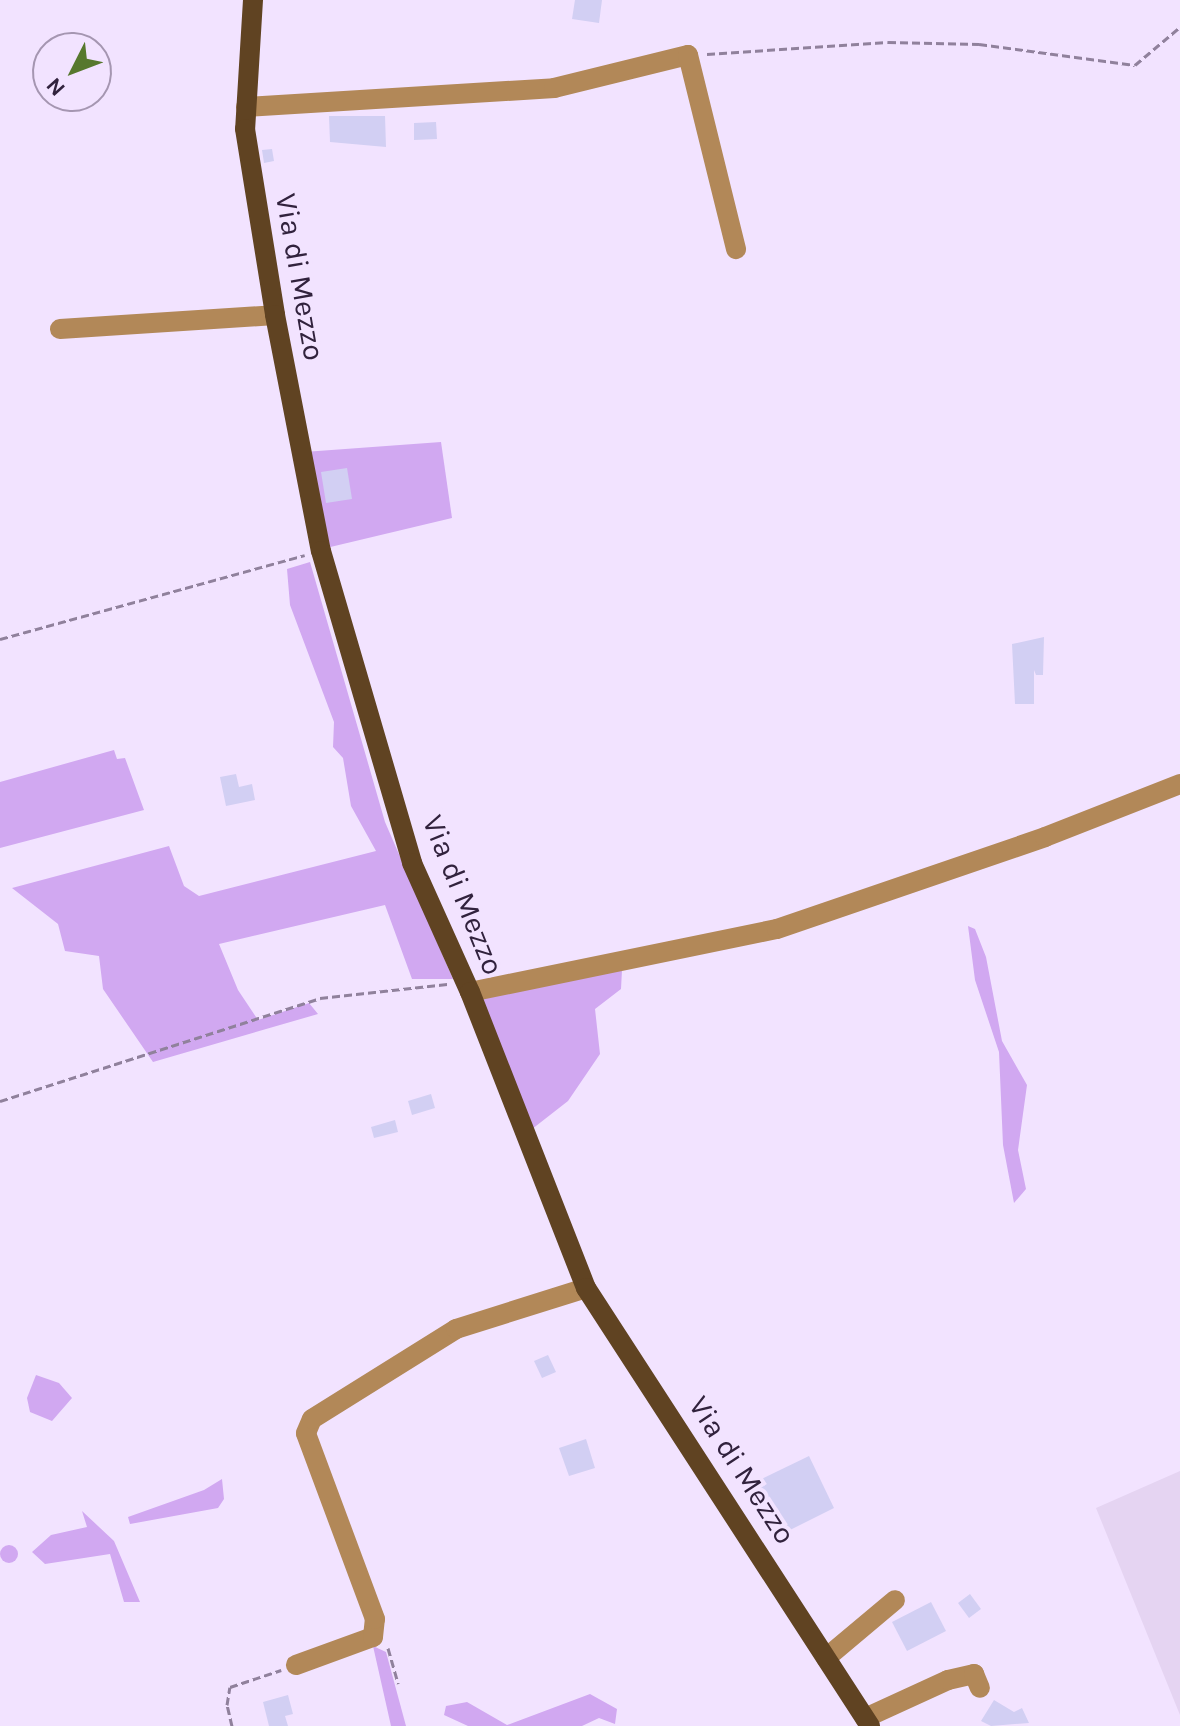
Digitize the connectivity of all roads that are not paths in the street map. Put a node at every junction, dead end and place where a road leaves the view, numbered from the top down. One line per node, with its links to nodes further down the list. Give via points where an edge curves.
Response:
1 (253, 0): 2 (main road, Via di Mezzo)
2 (246, 107): 3 (street, via 554,88 688,55); 4 (main road, Via di Mezzo, via 245,129)
3 (736, 249)
4 (275, 315): 5 (street); 7 (main road, Via di Mezzo, via 321,551 412,863)
5 (60, 329)
6 (1180, 784): 7 (street, via 986,859 777,929)
7 (470, 992): 8 (main road, Via di Mezzo)
8 (586, 1288): 10 (main road, Via di Mezzo); 11 (street, via 456,1329 312,1419 306,1433 375,1619 373,1637)
9 (895, 1600): 10 (street)
10 (826, 1658): 13 (main road, Via di Mezzo)
11 (296, 1665)
12 (980, 1688): 13 (street, via 974,1674 948,1680)
13 (868, 1722)

